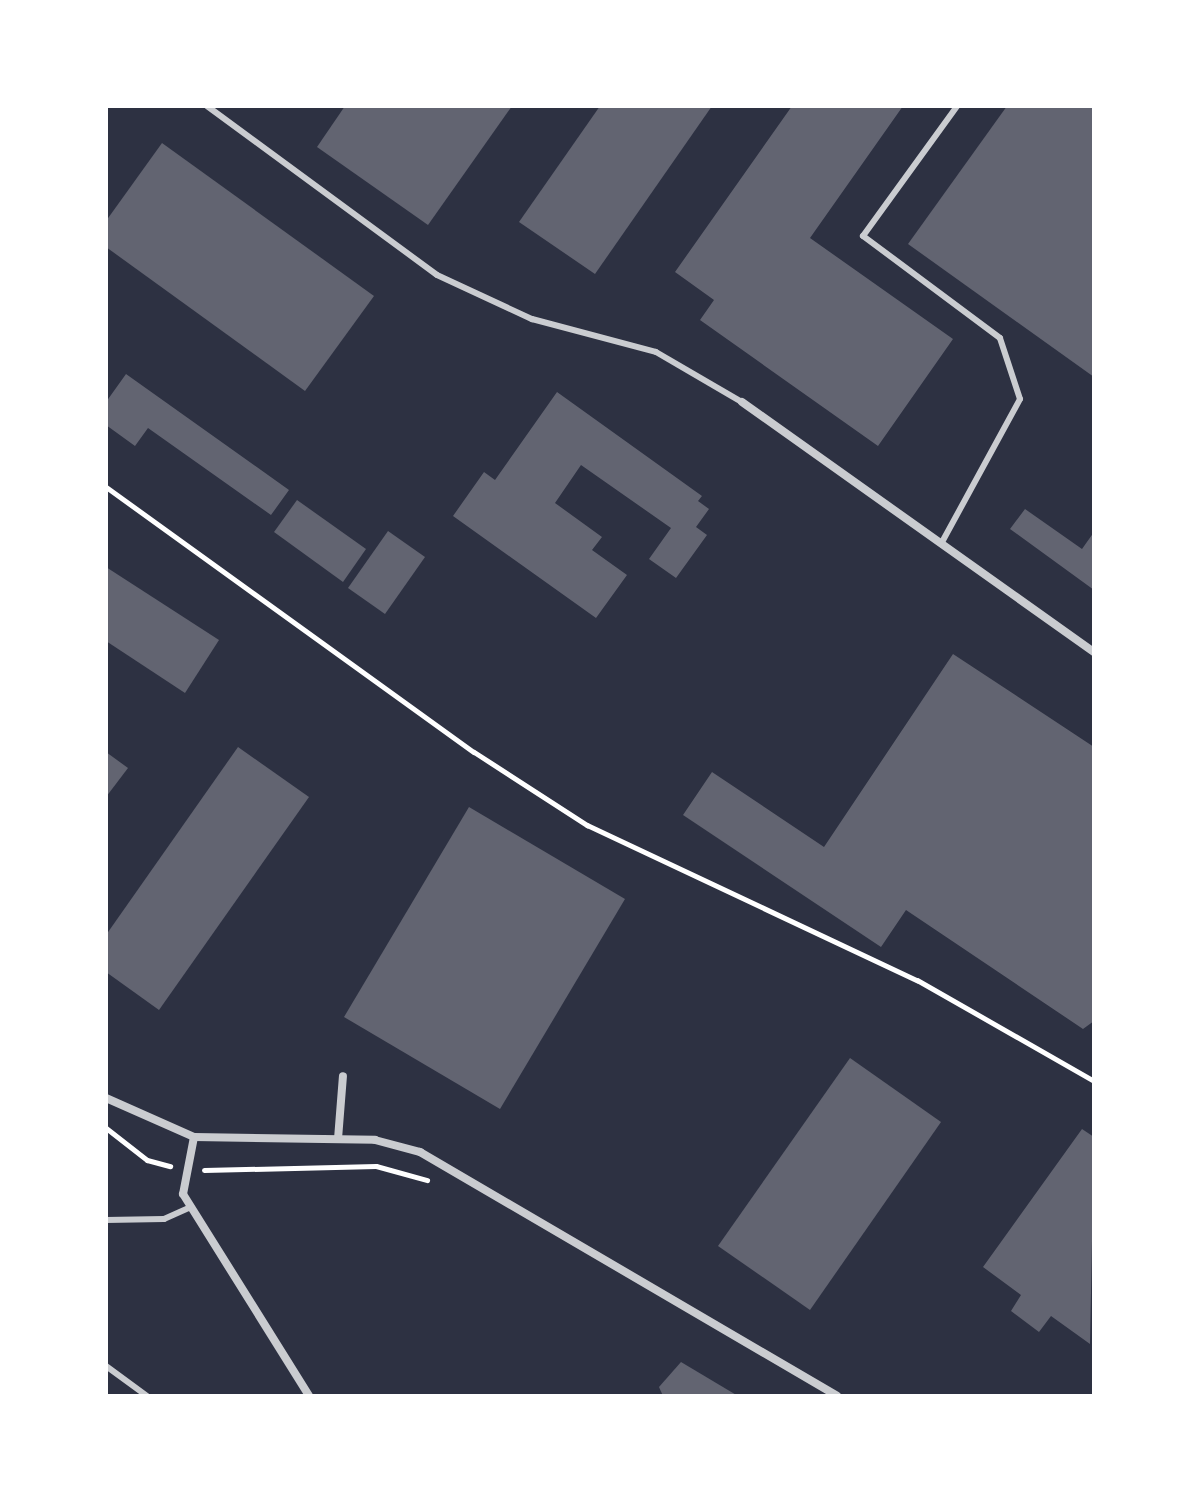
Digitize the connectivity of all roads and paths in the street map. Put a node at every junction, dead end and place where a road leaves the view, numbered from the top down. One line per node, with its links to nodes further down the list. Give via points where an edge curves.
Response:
1 (207, 106): 3 (lane, via 437,275 532,319 656,352)
2 (957, 106): 5 (lane, via 863,236 1000,338 1020,399)
3 (742, 402): 5 (street)
4 (106, 487): 8 (path, via 474,752 587,825 917,980)
5 (941, 544): 6 (street)
6 (1094, 652)
7 (343, 1076): 13 (street)
8 (1094, 1081)
9 (106, 1098): 12 (street)
10 (106, 1128): 11 (path)
11 (119, 1135)
12 (194, 1137): 13 (street); 16 (street, via 183,1194)
13 (338, 1139): 21 (street, via 420,1152)
14 (274, 1167): 15 (path, via 376,1166)
15 (441, 1186)
16 (191, 1207): 17 (lane, via 164,1219); 20 (street)
17 (106, 1220)
18 (106, 1366): 19 (lane)
19 (147, 1396)
20 (309, 1396)
21 (837, 1396)

